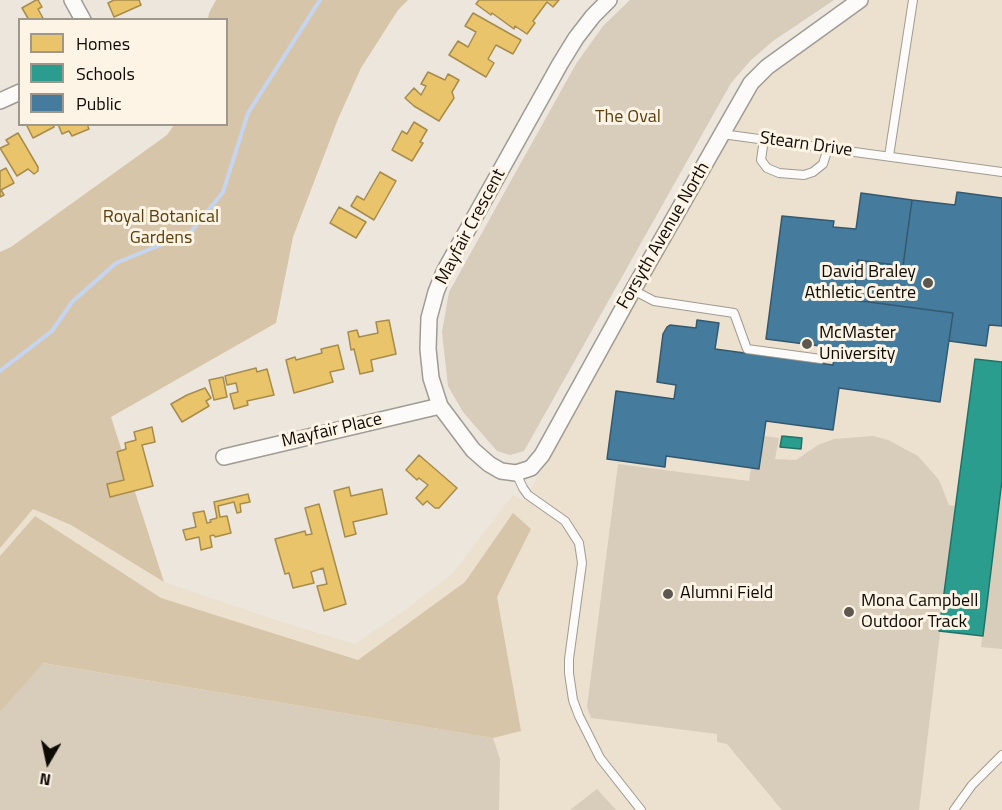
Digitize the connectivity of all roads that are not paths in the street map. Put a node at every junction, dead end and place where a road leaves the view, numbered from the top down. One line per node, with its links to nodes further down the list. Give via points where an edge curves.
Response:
1 (72, 0): 5 (street)
2 (609, 0): 15 (street, Mayfair Crescent, via 571,47 440,282 429,318 428,350)
3 (860, 0): 8 (street, Forsyth Avenue North, via 767,67 751,83)
4 (913, 0): 11 (lane)
5 (82, 18)
6 (18, 93): 7 (street)
7 (0, 101)
8 (722, 134): 9 (lane, Stearn Drive); 13 (street, Forsyth Avenue North)
9 (764, 139): 10 (lane, Stearn Drive); 10 (lane, via 761,160 779,173 809,174 823,164)
10 (828, 148): 11 (lane, Stearn Drive)
11 (889, 156): 12 (lane, Stearn Drive)
12 (1002, 172)
13 (633, 290): 14 (lane, via 654,301 734,313 747,349); 17 (street, Forsyth Avenue North, via 542,456 531,468)
14 (821, 359)
15 (440, 406): 16 (street, Mayfair Place); 17 (street, Mayfair Crescent, via 473,450 501,471)
16 (224, 457)
17 (516, 473): 19 (lane, via 528,495 566,521 579,543 582,563 570,649 570,686 579,716 600,758)
18 (1002, 755): 20 (lane)
19 (641, 810)
20 (954, 810)

